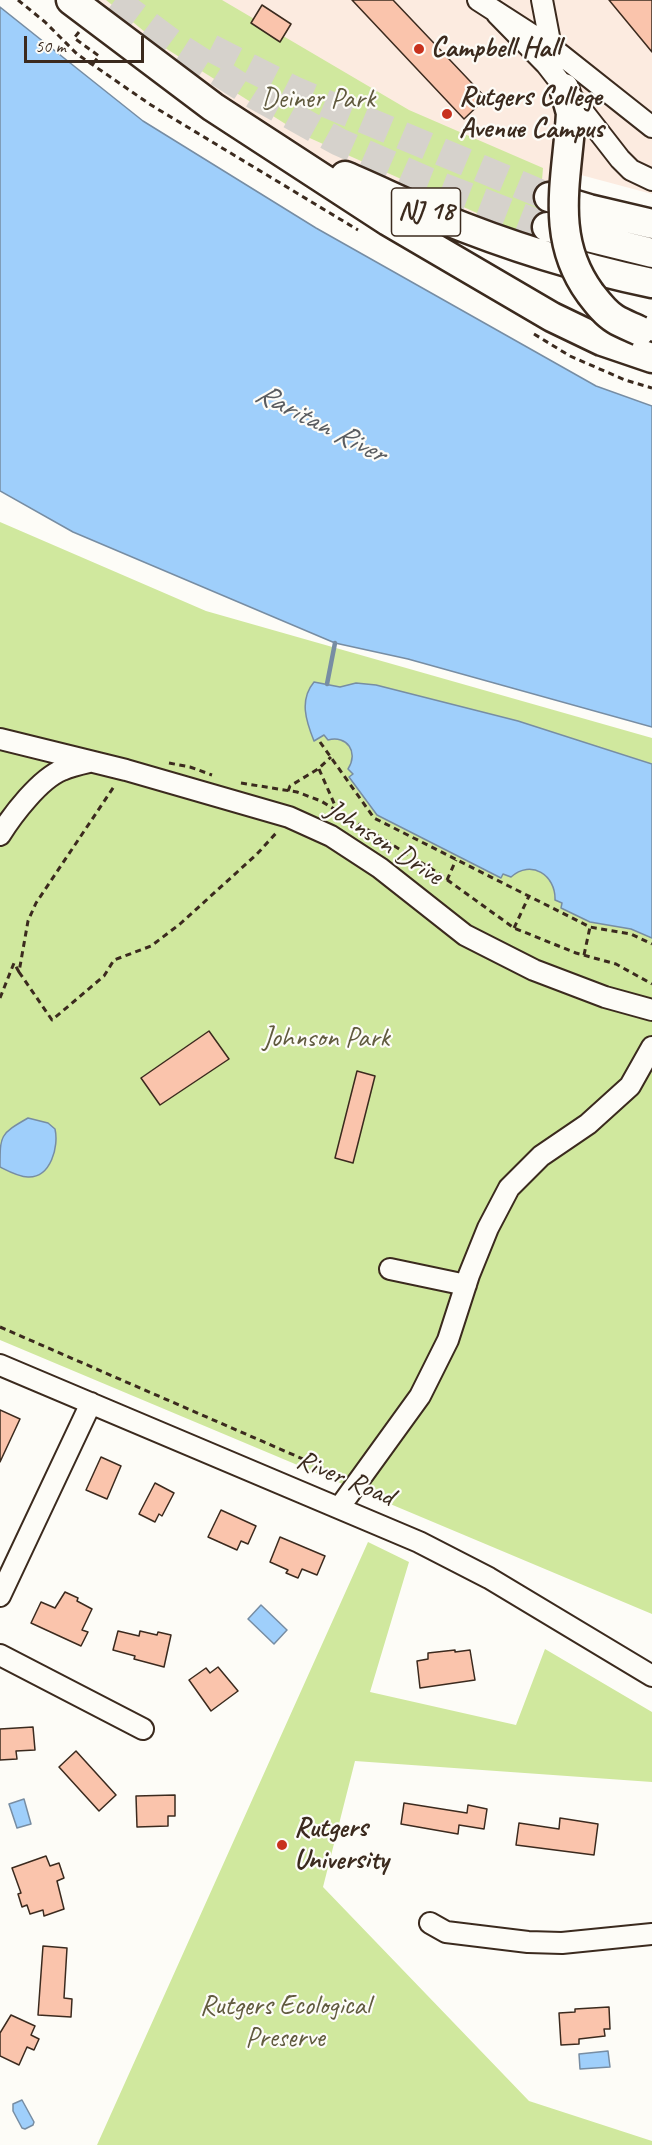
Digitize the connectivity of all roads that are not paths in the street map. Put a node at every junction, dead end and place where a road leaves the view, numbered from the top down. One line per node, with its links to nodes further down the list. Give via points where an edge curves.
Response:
1 (71, 0): 7 (highway, NJ 18)
2 (478, 0): 4 (street)
3 (542, 0): 5 (street)
4 (497, 14): 5 (street); 6 (street)
5 (551, 47): 8 (street)
6 (564, 88): 9 (street, via 620,159 631,170); 15 (highway, bridge, via 571,113 562,212 572,261 597,303 615,319)
7 (213, 107): 14 (highway, NJ 18, via 310,160 438,217 538,253); 16 (highway, via 388,221 552,317 602,341)
8 (652, 127)
9 (652, 180)
10 (549, 197): 11 (highway)
11 (652, 224)
12 (547, 227): 13 (highway)
13 (652, 253)
14 (652, 283)
15 (646, 332)
16 (652, 358)
17 (0, 739): 18 (street, Johnson Drive)
18 (92, 762): 19 (street, via 60,771 47,780); 20 (street, Johnson Drive, via 289,817 331,836 380,868 465,935 534,970)
19 (0, 835)
20 (652, 1010)
21 (652, 1047): 23 (street, via 630,1086 588,1124 541,1156 509,1188)
22 (390, 1269): 23 (street)
23 (466, 1285): 26 (street, via 448,1340 420,1396)
24 (0, 1365): 25 (street, River Road)
25 (91, 1402): 26 (street, River Road); 27 (street)
26 (339, 1508): 29 (street, River Road, via 419,1542 489,1578)
27 (0, 1596)
28 (0, 1655): 30 (street)
29 (652, 1676)
30 (143, 1729)
31 (430, 1923): 32 (street, via 446,1932 528,1942 562,1943)
32 (652, 1934)

